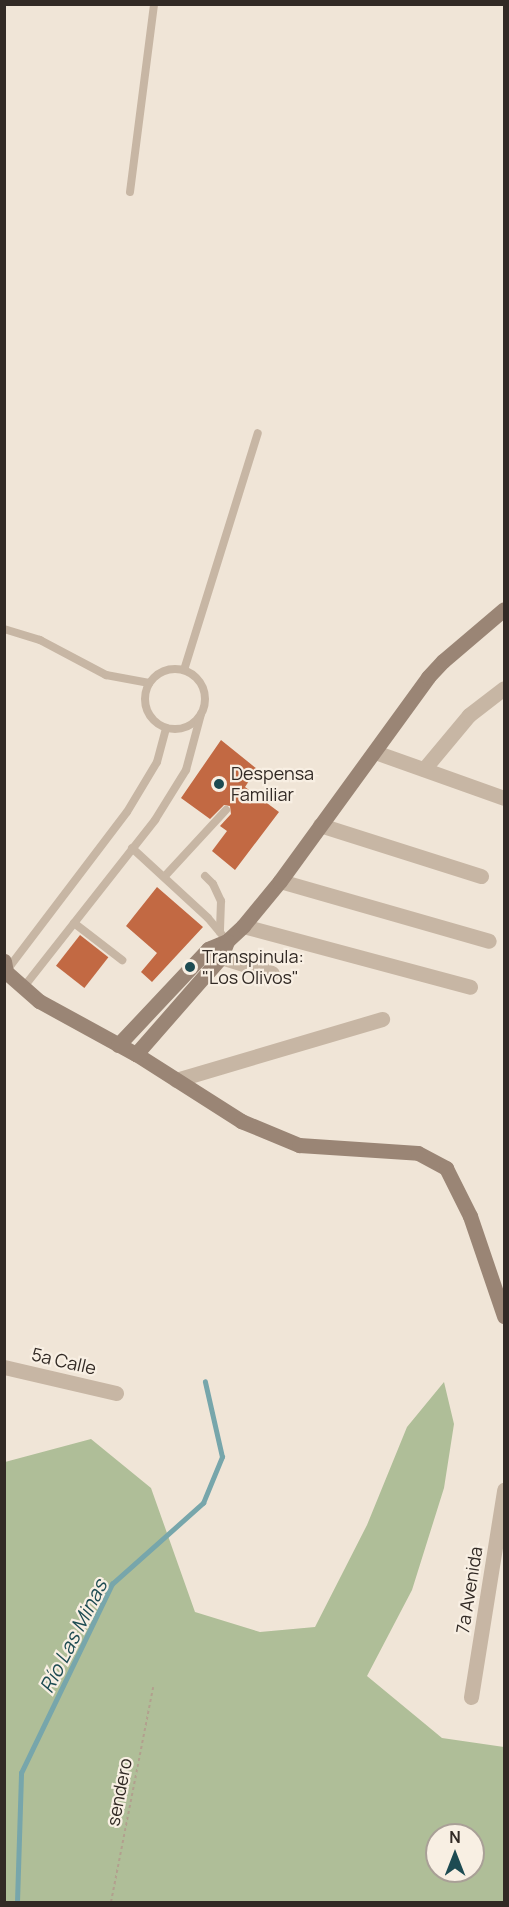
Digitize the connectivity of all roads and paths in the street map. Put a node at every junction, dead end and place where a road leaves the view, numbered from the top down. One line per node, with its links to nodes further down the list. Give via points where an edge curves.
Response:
1 (154, 4): 2 (lane)
2 (130, 192)
3 (258, 433): 6 (lane)
4 (504, 609): 11 (street, via 428,677)
5 (4, 629): 7 (lane, via 36,639 106,675)
6 (184, 670): 7 (lane, via 168,669); 9 (lane, via 203,687)
7 (149, 683): 10 (lane, via 144,699 146,709 157,724)
8 (504, 688): 12 (street, via 469,715)
9 (201, 714): 10 (lane, via 189,726); 16 (lane, via 186,770)
10 (166, 728): 27 (lane, via 158,762 133,802)
11 (375, 752): 12 (street); 15 (street)
12 (424, 769): 13 (street)
13 (504, 798)
14 (226, 810): 17 (lane)
15 (320, 825): 19 (street); 20 (street)
16 (132, 848): 17 (lane); 21 (lane)
17 (165, 876): 23 (lane)
18 (205, 876): 23 (lane, via 221,900)
19 (481, 876)
20 (280, 881): 22 (street); 24 (street)
21 (74, 923): 26 (lane); 30 (lane)
22 (243, 926): 23 (street); 29 (street)
23 (224, 937): 25 (street); 33 (street, via 208,949)
24 (489, 941)
25 (221, 957): 28 (street); 32 (street)
26 (122, 960)
27 (5, 968): 30 (street)
28 (272, 973)
29 (470, 987)
30 (23, 988): 33 (street, via 53,1010)
31 (382, 1019): 36 (street)
32 (155, 1032): 34 (street); 35 (street, via 153,1043)
33 (118, 1045): 34 (street)
34 (136, 1054): 35 (street)
35 (159, 1069): 36 (street)
36 (176, 1080): 37 (street, via 241,1121 299,1145 418,1153 446,1168 470,1216)
37 (504, 1316)
38 (4, 1367): 39 (street, 5a Calle)
39 (116, 1392)
40 (504, 1493): 42 (street, 7a Avenida)
41 (153, 1687): 43 (path, sendero)
42 (471, 1697)
43 (111, 1902)

